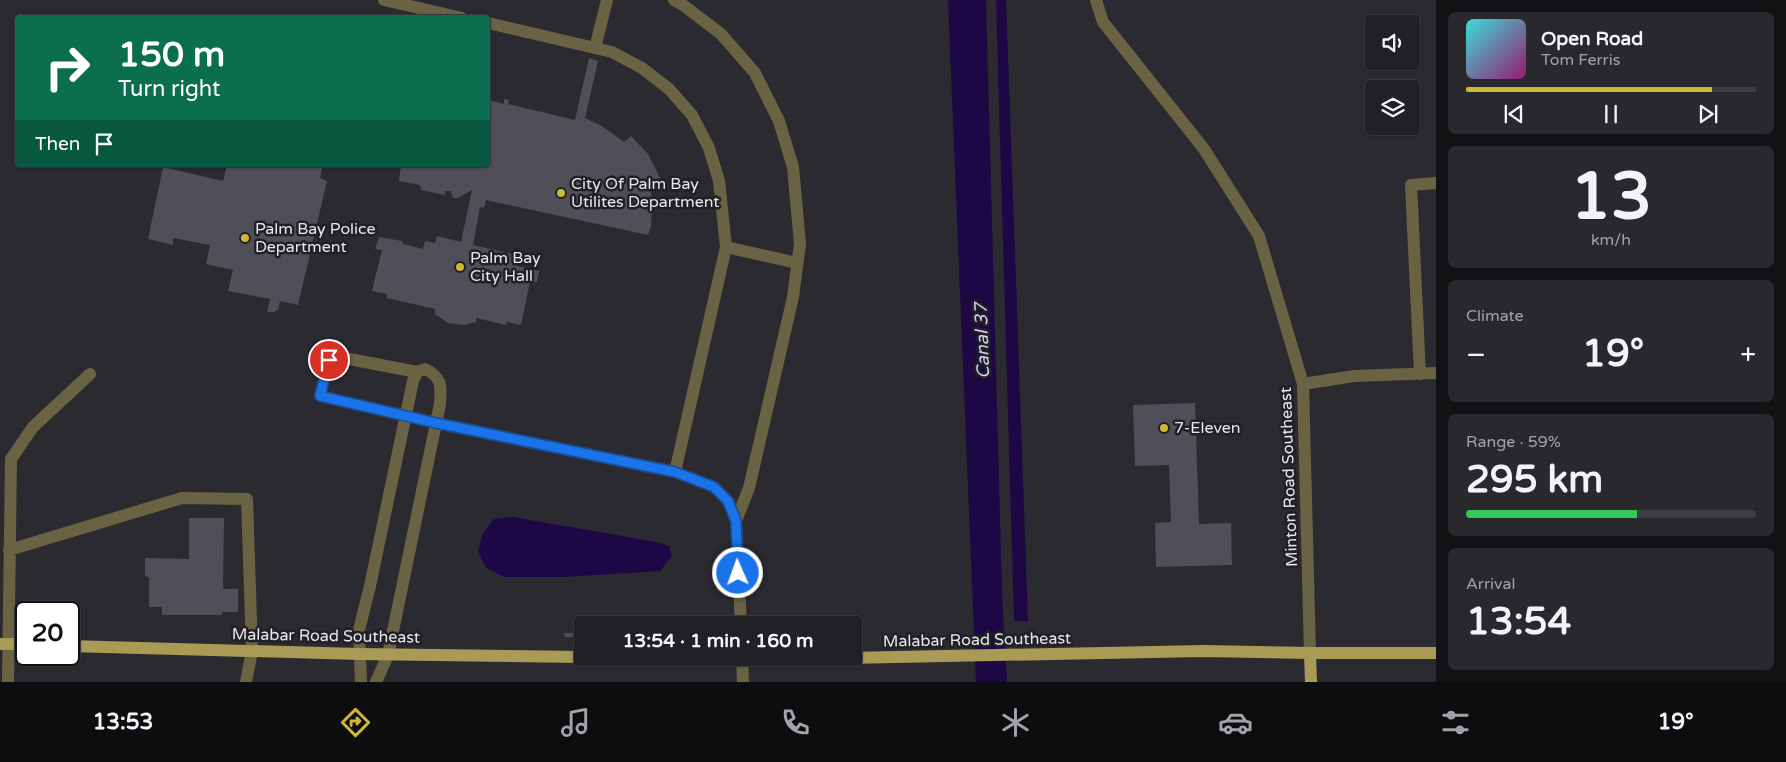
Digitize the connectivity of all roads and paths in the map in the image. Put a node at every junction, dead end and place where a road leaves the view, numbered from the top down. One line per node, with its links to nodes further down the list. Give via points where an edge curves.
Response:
1 (384, 0): 5 (street)
2 (607, 0): 7 (street)
3 (674, 0): 10 (street, via 721,34 755,73 779,121 793,167 800,244)
4 (1096, 0): 15 (street, Minton Road Southeast, via 1103,22 1204,149 1258,236)
5 (449, 15)
6 (490, 23): 7 (street)
7 (595, 48): 9 (street, via 612,52 642,68 669,88 692,115 709,148 719,181)
8 (1436, 183): 14 (street, via 1411,185)
9 (726, 247): 10 (street); 18 (street)
10 (797, 263): 19 (street, via 749,488)
11 (417, 372): 16 (street); 16 (street, via 339,356 329,360 320,396); 17 (street, via 425,369 435,374 441,384)
12 (1436, 373): 14 (street)
13 (90, 374): 20 (street, via 33,427 11,459)
14 (1420, 374): 15 (street, via 1354,376)
15 (1303, 384): 25 (street, Minton Road Southeast)
16 (406, 416): 17 (street); 27 (street, via 359,630)
17 (436, 423): 18 (street); 28 (street)
18 (675, 472): 19 (street, via 714,487 728,501)
19 (736, 521): 21 (street)
20 (10, 550): 22 (street); 24 (street, via 182,498 248,499)
21 (741, 616)
22 (5, 644): 32 (street)
23 (80, 646): 24 (main road, Malabar Road Southeast)
24 (252, 651): 27 (main road, Malabar Road Southeast); 33 (street)
25 (1310, 653): 26 (main road, Malabar Road Southeast); 30 (main road, Malabar Road Southeast, via 1203,650); 37 (main road, Minton Road Southeast)
26 (1436, 653)
27 (359, 654): 28 (main road, Malabar Road Southeast); 34 (street)
28 (388, 654): 29 (main road, Malabar Road Southeast); 35 (street)
29 (574, 658)
30 (862, 658)
31 (743, 666): 36 (street)
32 (8, 682)
33 (246, 682)
34 (361, 682)
35 (376, 682)
36 (743, 682)
37 (1311, 682)

